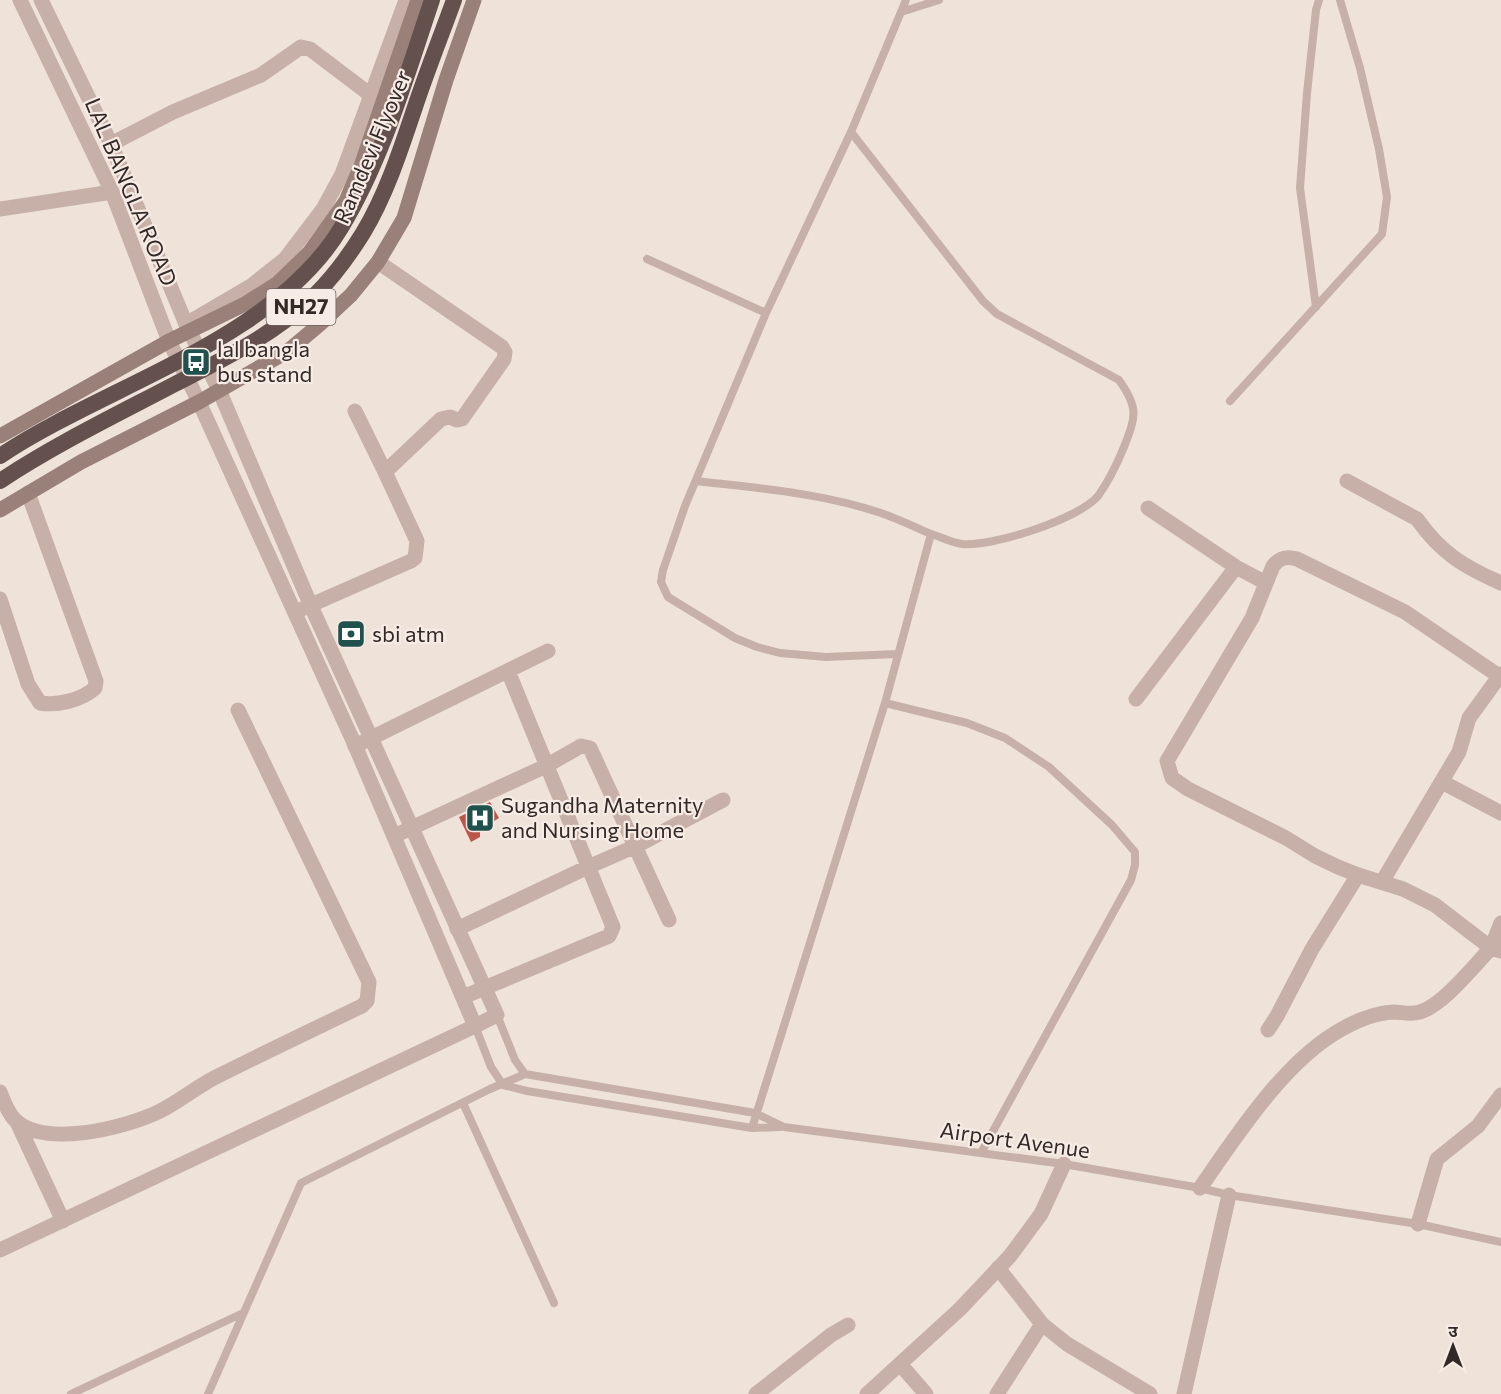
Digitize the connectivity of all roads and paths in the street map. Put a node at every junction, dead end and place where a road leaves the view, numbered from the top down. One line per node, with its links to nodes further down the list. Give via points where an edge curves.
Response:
1 (20, 0): 16 (street, LAL BANGLA ROAD)
2 (42, 0): 15 (street, LAL BANGLA ROAD)
3 (406, 0): 13 (street)
4 (418, 0): 22 (main road, via 346,201 309,253 278,283 245,304)
5 (432, 0): 29 (highway, Ramdevi Flyover / NH27, via 360,194 340,230 297,283 276,301 207,344)
6 (454, 0): 31 (highway, Ramdevi Flyover / NH27, via 380,199 364,231 316,294 256,339 41,454)
7 (474, 0): 19 (main road, via 404,218)
8 (906, 0): 12 (lane)
9 (939, 0): 12 (lane)
10 (1319, 0): 20 (lane, via 1306,93 1300,188)
11 (1340, 0): 20 (lane, via 1380,149 1388,197 1382,234)
12 (901, 12): 14 (lane)
13 (372, 96): 15 (street, via 310,49 301,47 261,75 173,112); 22 (street, via 342,174 301,240 285,259 251,286)
14 (851, 132): 21 (lane); 39 (lane, via 983,301 997,314 1119,380 1133,405 1134,421 1116,465 1097,497 1075,514 986,543 961,544)
15 (111, 144): 22 (street, LAL BANGLA ROAD)
16 (112, 192): 17 (street); 23 (street, LAL BANGLA ROAD)
17 (0, 209)
18 (647, 259): 21 (lane)
19 (378, 261): 24 (main road, via 351,295 288,351); 30 (street, via 505,352 462,418 441,419)
20 (1316, 307): 25 (lane)
21 (766, 314): 32 (lane)
22 (188, 327): 23 (main road); 24 (street, LAL BANGLA ROAD)
23 (169, 341): 26 (street, LAL BANGLA ROAD); 28 (main road)
24 (219, 390): 26 (main road); 35 (street, LAL BANGLA ROAD)
25 (1230, 401)
26 (199, 402): 34 (main road); 36 (street, LAL BANGLA ROAD)
27 (355, 411): 30 (street)
28 (3, 431)
29 (0, 456)
30 (385, 472): 44 (street, via 417,541 416,558)
31 (0, 481)
32 (696, 481): 39 (lane, via 855,506); 48 (lane, via 663,570 661,582 668,597 735,638 780,654)
33 (1347, 481): 42 (street, via 1417,519 1446,554)
34 (28, 493): 38 (main road); 43 (street, via 96,681 88,695 50,705 40,703 28,684)
35 (264, 495): 36 (street); 44 (street, LAL BANGLA ROAD)
36 (245, 502): 45 (street, LAL BANGLA ROAD)
37 (1148, 508): 40 (street)
38 (0, 510)
39 (932, 534): 48 (lane)
40 (1236, 567): 41 (street); 52 (street)
41 (1266, 583): 51 (street, via 1277,561 1288,557 1297,560 1405,612); 65 (street, via 1252,618 1169,756 1168,769 1172,778 1188,789)
42 (1501, 583)
43 (0, 599)
44 (311, 606): 45 (street); 46 (street, LAL BANGLA ROAD)
45 (295, 612): 49 (street, LAL BANGLA ROAD)
46 (330, 649): 49 (street); 55 (street, LAL BANGLA ROAD)
47 (548, 651): 50 (street)
48 (897, 654): 53 (lane)
49 (314, 655): 56 (street, LAL BANGLA ROAD)
50 (507, 671): 55 (street); 57 (street)
51 (1500, 675): 58 (street, via 1469,718 1459,752)
52 (1136, 699)
53 (885, 703): 81 (lane); 85 (lane, via 967,723 1005,738 1049,767 1112,825 1135,852 1131,880)
54 (238, 710): 82 (street, via 369,982 367,1001 216,1077 156,1113 80,1135 45,1132)
55 (370, 738): 56 (street); 61 (street, LAL BANGLA ROAD)
56 (355, 746): 62 (street, LAL BANGLA ROAD)
57 (546, 766): 61 (street); 63 (street, via 581,746 590,748); 64 (street)
58 (1442, 782): 60 (street); 66 (street)
59 (723, 800): 63 (street)
60 (1501, 813)
61 (412, 827): 62 (street); 69 (street, LAL BANGLA ROAD)
62 (394, 836): 72 (street, LAL BANGLA ROAD)
63 (636, 846): 64 (street); 67 (street)
64 (588, 867): 69 (street); 71 (street, via 613,927 609,936)
65 (1358, 875): 66 (street); 75 (street)
66 (1382, 882): 70 (street, via 1435,905)
67 (669, 920)
68 (1501, 923): 70 (street)
69 (457, 929): 71 (street, LAL BANGLA ROAD)
70 (1496, 950): 87 (street, via 1437,1004 1421,1012 1368,1016 1318,1045 1262,1101)
71 (485, 988): 72 (street); 73 (street, LAL BANGLA ROAD)
72 (463, 997): 74 (street, LAL BANGLA ROAD)
73 (497, 1015): 74 (street); 76 (lane, via 515,1060)
74 (475, 1026): 77 (lane); 89 (street)
75 (1268, 1030)
76 (525, 1074): 77 (lane); 81 (lane, Airport Avenue)
77 (502, 1085): 80 (lane); 84 (lane)
78 (0, 1092): 82 (street)
79 (1501, 1095): 90 (street, via 1478,1126 1437,1159)
80 (463, 1103): 94 (lane); 95 (lane, via 300,1183)
81 (755, 1113): 83 (lane, Airport Avenue); 84 (lane)
82 (17, 1122): 89 (street)
83 (784, 1127): 84 (lane); 85 (lane, Airport Avenue)
84 (752, 1128)
85 (981, 1153): 86 (lane, Airport Avenue)
86 (1064, 1164): 87 (lane, Airport Avenue); 93 (street, via 1041,1214)
87 (1200, 1188): 88 (lane, Airport Avenue)
88 (1229, 1195): 90 (lane, Airport Avenue); 106 (street)
89 (63, 1221): 92 (street)
90 (1418, 1224): 91 (lane, Airport Avenue)
91 (1501, 1242)
92 (0, 1250)
93 (998, 1268): 96 (street); 98 (street)
94 (555, 1303)
95 (243, 1313): 99 (lane); 100 (lane)
96 (1042, 1324): 104 (street); 105 (street, via 1067,1344)
97 (848, 1325): 101 (street)
98 (900, 1364): 102 (street); 103 (street)
99 (71, 1394)
100 (208, 1394)
101 (756, 1394)
102 (867, 1394)
103 (926, 1394)
104 (998, 1394)
105 (1150, 1394)
106 (1184, 1394)

